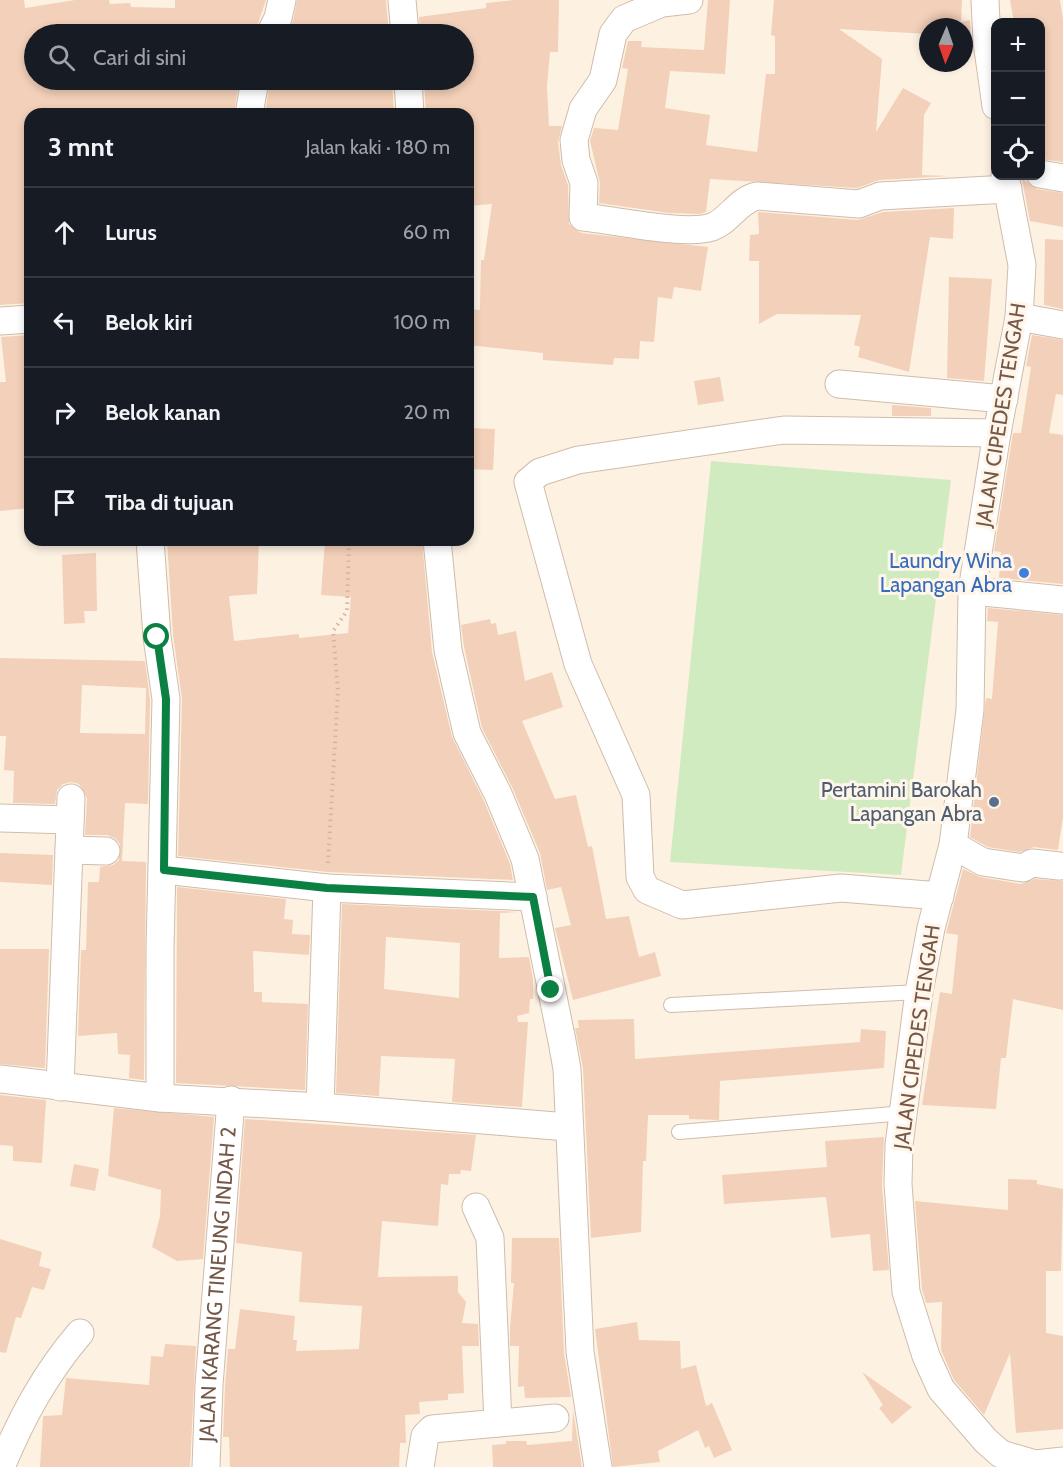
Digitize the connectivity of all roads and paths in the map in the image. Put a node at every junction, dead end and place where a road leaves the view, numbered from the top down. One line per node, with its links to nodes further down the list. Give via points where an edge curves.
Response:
1 (282, 0): 5 (street)
2 (402, 0): 6 (street)
3 (689, 0): 14 (street, via 662,3 624,19 613,34 603,80 584,110 574,140 584,183 583,217 709,228 751,197 859,204 880,196)
4 (986, 0): 7 (street)
5 (275, 24)
6 (404, 24)
7 (991, 72)
8 (253, 90): 10 (street)
9 (409, 90): 11 (street)
10 (250, 108)
11 (410, 108)
12 (1045, 175): 13 (street)
13 (1063, 178)
14 (1007, 182): 15 (street, JALAN CIPEDES TENGAH, via 1022,265)
15 (1019, 317): 18 (street); 20 (street, JALAN CIPEDES TENGAH)
16 (24, 319): 17 (street)
17 (0, 321)
18 (1063, 325)
19 (839, 384): 20 (street)
20 (1004, 399): 21 (street, JALAN CIPEDES TENGAH)
21 (997, 433): 25 (street, JALAN CIPEDES TENGAH); 34 (street, via 764,432 578,460 540,472 528,482 578,664 636,795 640,877 647,890 682,905 841,888)
22 (150, 546): 32 (street, via 166,699)
23 (349, 546): 33 (path, via 347,611 333,631 338,691)
24 (438, 546): 35 (street, via 448,650 467,733 525,859)
25 (972, 591): 26 (street); 28 (street, JALAN CIPEDES TENGAH, via 970,710)
26 (1063, 600)
27 (0, 818): 29 (street, via 70,809)
28 (953, 845): 31 (street, via 983,862 1023,868 1032,863); 34 (street, JALAN CIPEDES TENGAH)
29 (69, 850): 30 (street); 39 (street)
30 (106, 851)
31 (1059, 866)
32 (164, 870): 33 (street); 40 (street)
33 (327, 888): 35 (street); 42 (street)
34 (940, 896): 36 (street, JALAN CIPEDES TENGAH)
35 (533, 897): 44 (street, via 567,1070)
36 (919, 992): 37 (lane); 43 (street, JALAN CIPEDES TENGAH)
37 (671, 1005)
38 (0, 1078): 39 (street)
39 (60, 1087): 40 (street)
40 (160, 1098): 41 (street)
41 (231, 1100): 42 (street); 53 (street, JALAN KARANG TINEUNG INDAH 2)
42 (320, 1107): 44 (street)
43 (905, 1113): 45 (lane); 51 (street, JALAN CIPEDES TENGAH, via 897,1184 906,1292 926,1356 941,1389 986,1441 1011,1459)
44 (568, 1127): 55 (street, via 580,1352)
45 (679, 1132)
46 (476, 1207): 49 (street, via 490,1238)
47 (80, 1333): 52 (street, via 57,1359 26,1408)
48 (555, 1418): 49 (street)
49 (498, 1423): 54 (street, via 432,1429 425,1436)
50 (1063, 1461): 51 (street, JALAN CIPEDES TENGAH)
51 (1034, 1465)
52 (1, 1467)
53 (206, 1467)
54 (420, 1467)
55 (598, 1467)

